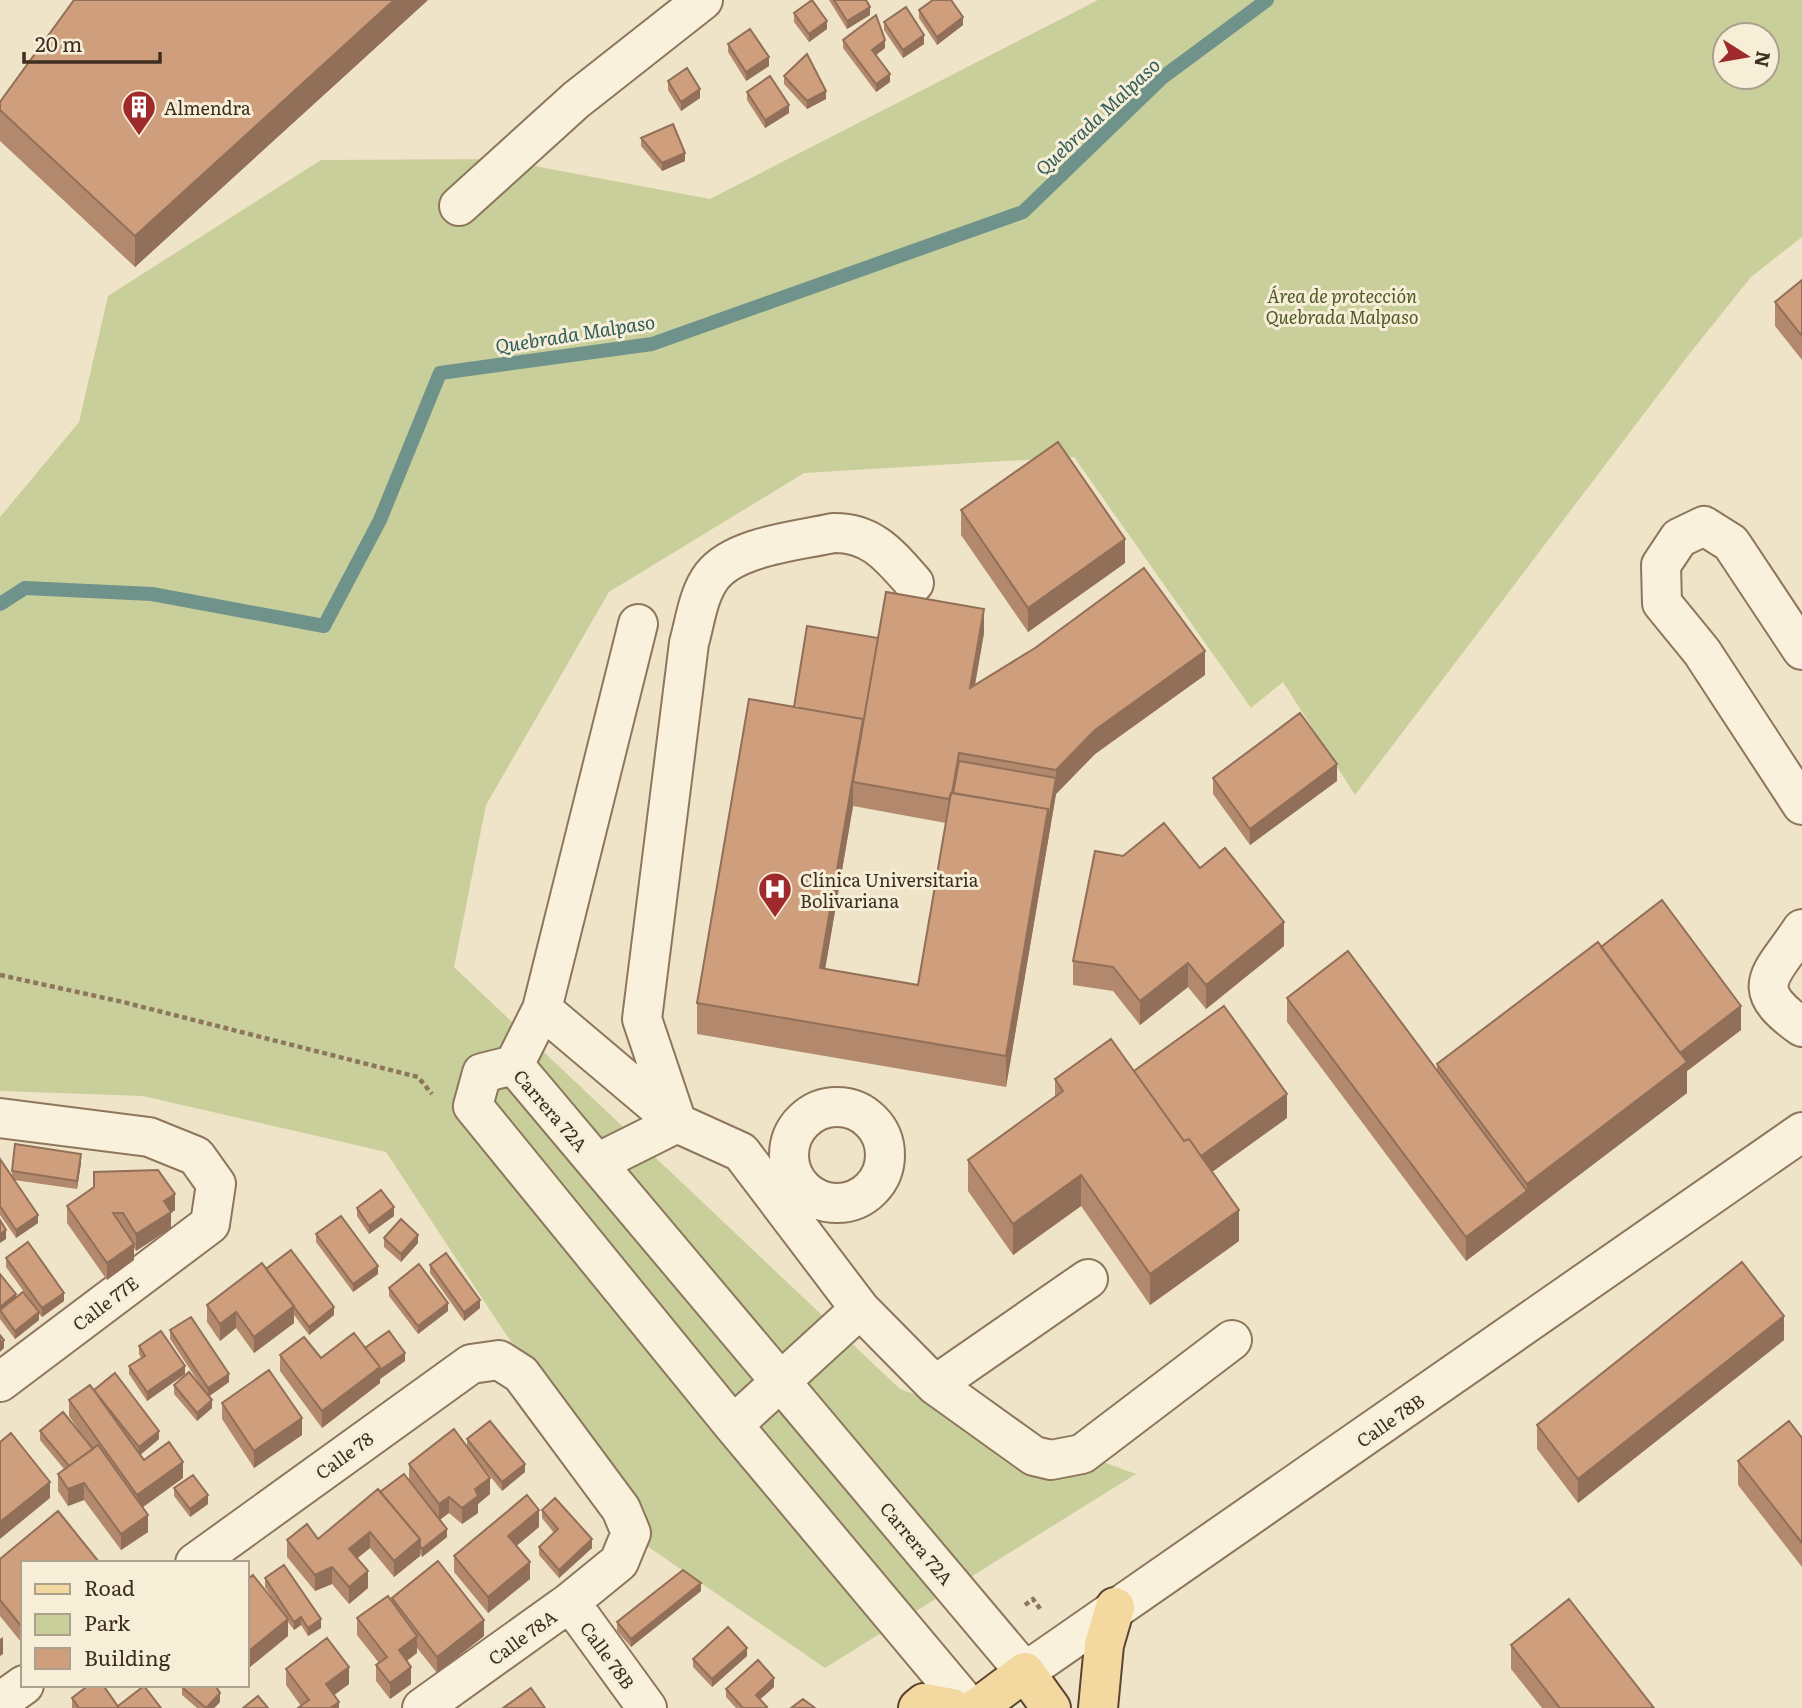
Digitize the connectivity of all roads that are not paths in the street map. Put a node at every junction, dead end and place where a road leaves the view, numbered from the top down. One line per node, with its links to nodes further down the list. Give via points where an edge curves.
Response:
1 (703, 0): 2 (street, via 576,100)
2 (459, 206)
3 (914, 583): 12 (street, via 877,543 833,533 736,556 711,577 703,592 689,643 642,1019)
4 (638, 624): 8 (street)
5 (1802, 650): 6 (street, via 1731,543 1704,526 1679,538 1661,565 1662,603 1709,662)
6 (1802, 805)
7 (1802, 929): 9 (street, via 1768,977 1767,990 1784,1014)
8 (542, 1009): 10 (street); 12 (street)
9 (1802, 1027)
10 (514, 1065): 16 (street, Carrera 72A); 24 (street, Carrera 72A, via 482,1073 473,1105)
11 (0, 1118): 22 (street, Calle 77E, via 149,1137 196,1156 216,1184 210,1224)
12 (677, 1123): 14 (street); 16 (street)
13 (1802, 1132): 28 (street, Calle 78B)
14 (741, 1152): 15 (street); 19 (street)
15 (788, 1155): 17 (street, via 801,1188); 17 (street, via 791,1138 814,1111 831,1106 866,1116 884,1146 885,1163 866,1194)
16 (597, 1163): 21 (street, Carrera 72A)
17 (832, 1204): 19 (street)
18 (1088, 1279): 23 (street)
19 (852, 1296): 21 (street); 23 (street)
20 (1232, 1340): 23 (street, via 1082,1454 1068,1459 1034,1456)
21 (779, 1380): 24 (street); 29 (street, Carrera 72A)
22 (0, 1382)
23 (935, 1385)
24 (733, 1425): 36 (street, Carrera 72A)
25 (198, 1561): 26 (street, Calle 78, via 471,1364 499,1360 521,1374 621,1509 631,1533)
26 (619, 1562): 27 (street, Calle 78A)
27 (570, 1602): 32 (street, Calle 78A); 33 (street, Calle 78B)
28 (1115, 1607): 29 (street, Calle 78B); 39 (main road, via 1104,1645)
29 (1025, 1672): 37 (main road, Calle 78B); 38 (main road, Carrera 72A)
30 (21, 1687): 31 (street)
31 (0, 1702)
32 (422, 1708)
33 (647, 1708)
34 (918, 1708): 35 (main road, via 924,1703)
35 (952, 1708)
36 (970, 1708)
37 (977, 1708)
38 (1051, 1708)
39 (1098, 1708)

